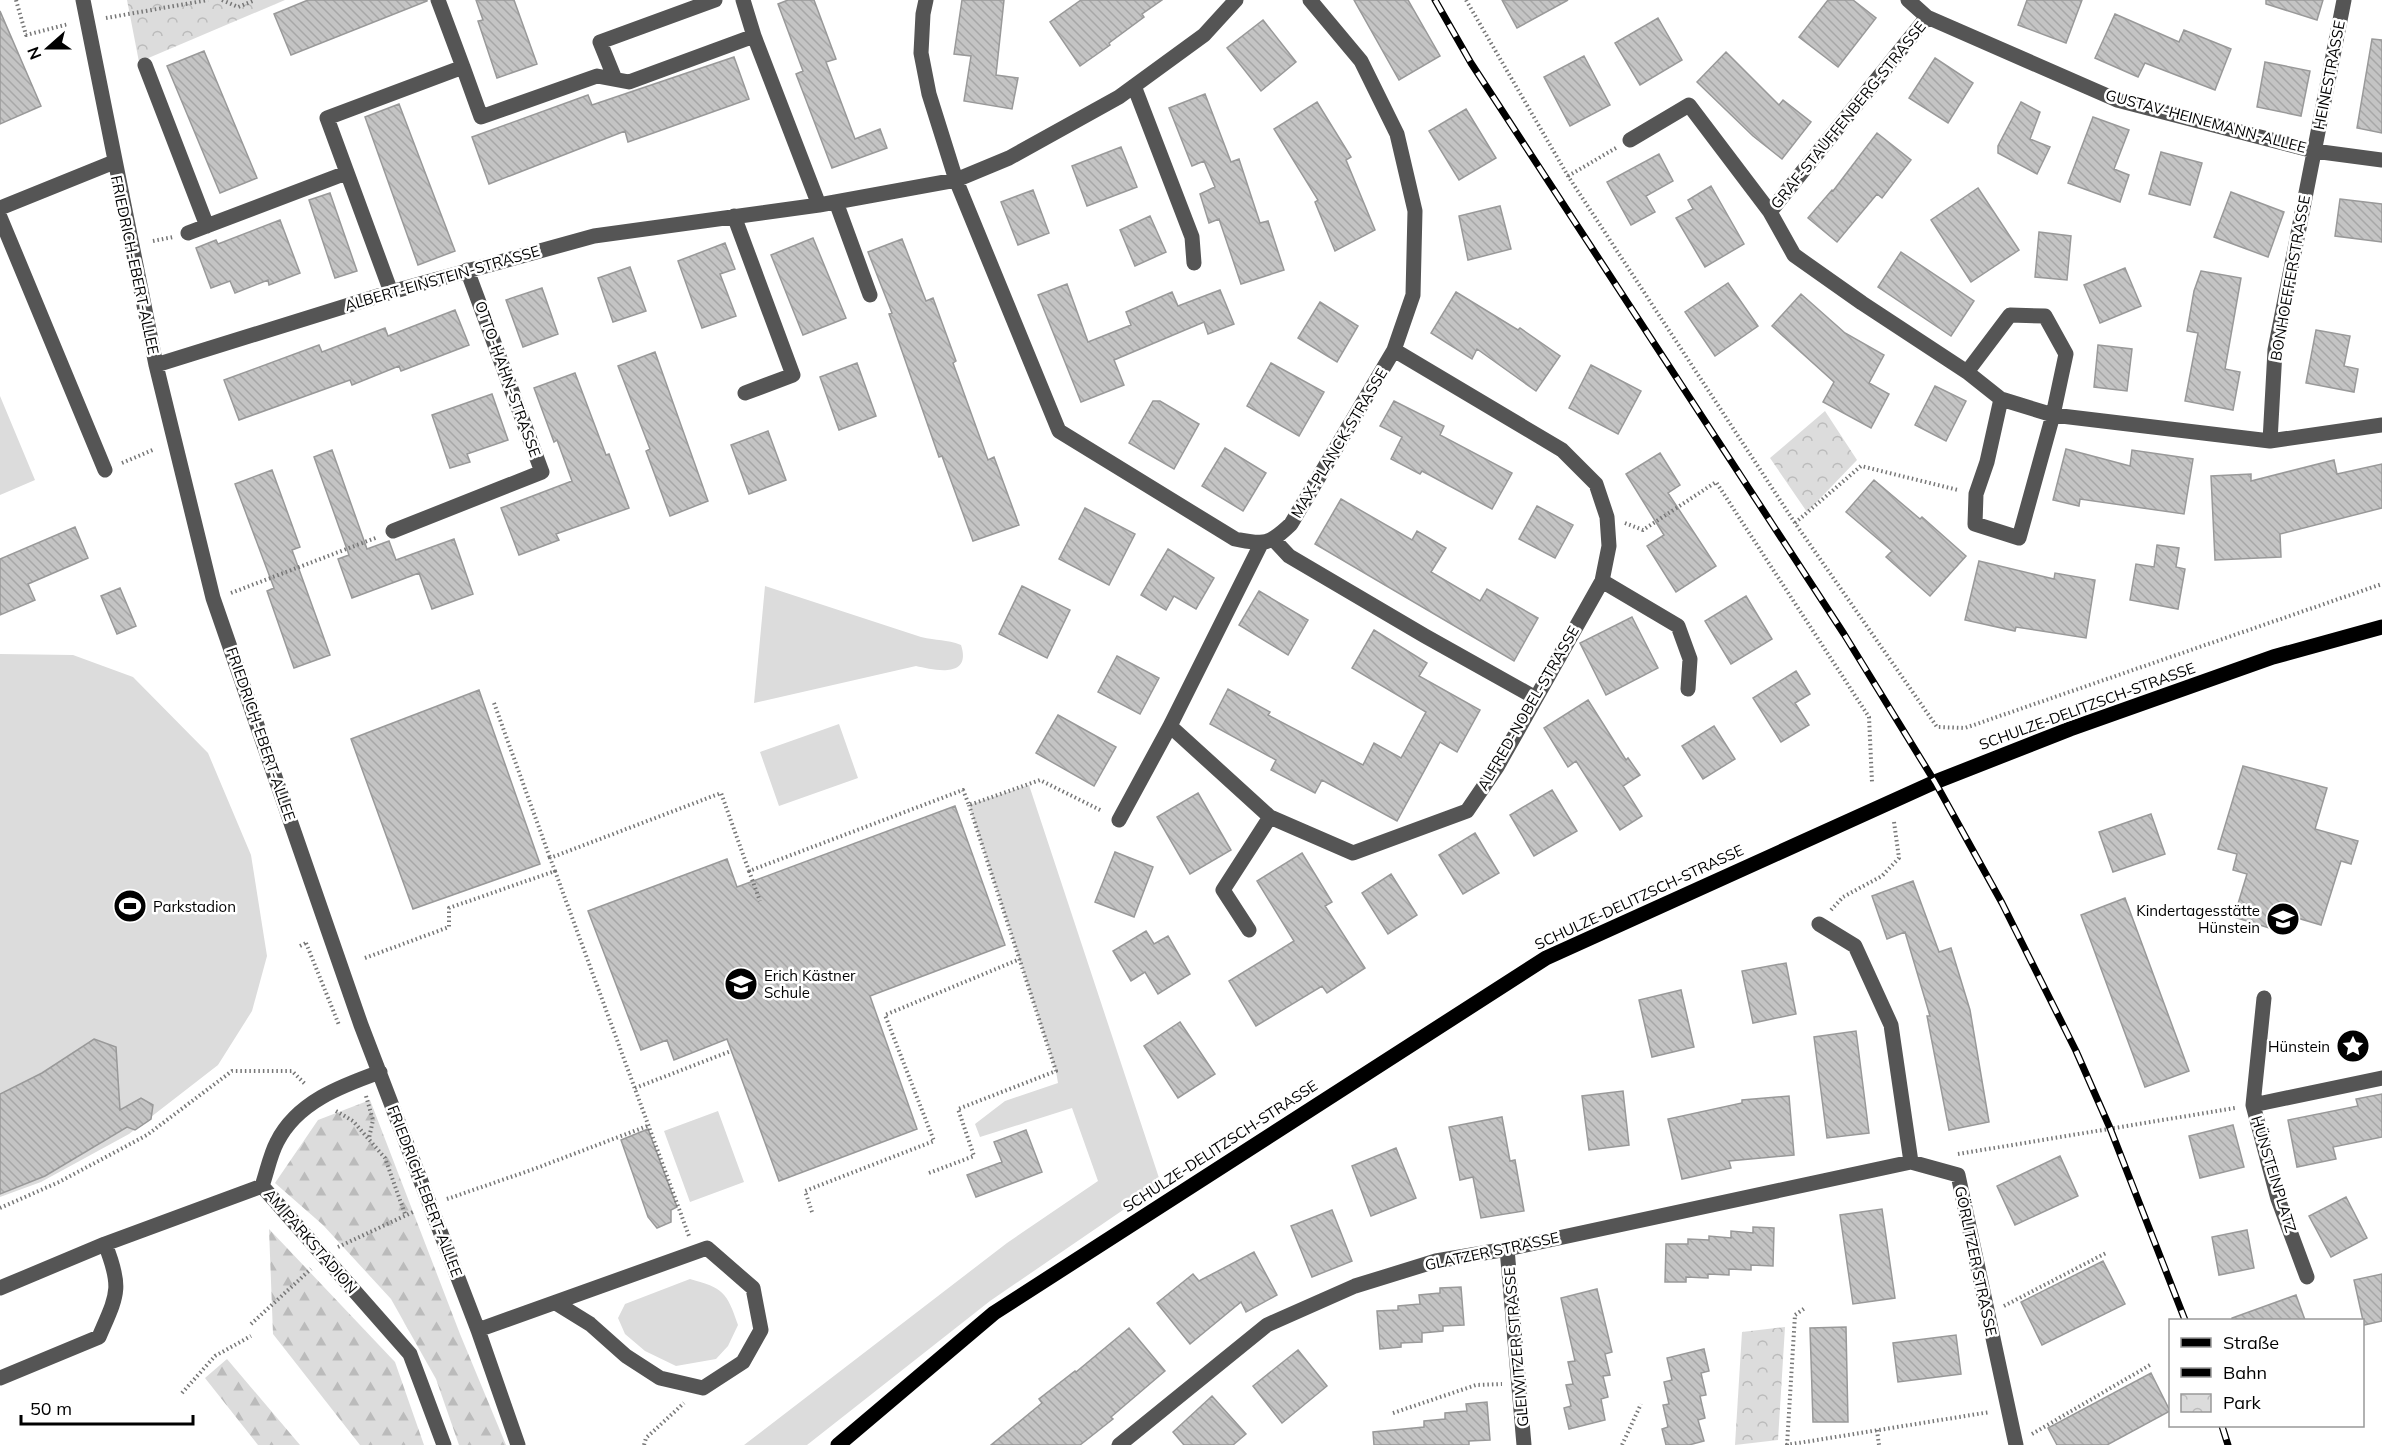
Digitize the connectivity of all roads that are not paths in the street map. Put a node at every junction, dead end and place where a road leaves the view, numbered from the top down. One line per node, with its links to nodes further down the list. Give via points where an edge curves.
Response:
1 (82, 0): 19 (street, FRIEDRICH-EBERT-ALLEE)
2 (438, 0): 13 (street)
3 (715, 0): 14 (street, via 600,42)
4 (744, 0): 11 (street)
5 (926, 0): 21 (street, via 921,53 929,94)
6 (1236, 0): 15 (street, ALBERT-EINSTEIN-STRASSE, via 1204,35)
7 (1310, 0): 34 (street, MAX-PLANCK-STRASSE, via 1361,61 1400,145 1415,211 1413,295)
8 (1908, 0): 10 (street, GUSTAV-HEINEMANN-ALLEE)
9 (2344, 0): 17 (street, HEINESTRASSE)
10 (1927, 17): 17 (street, GUSTAV-HEINEMANN-ALLEE, via 2116,100); 25 (street, GRAF-STAUFFENBERG-STRASSE)
11 (754, 36): 14 (street, via 629,82); 23 (street)
12 (145, 65): 28 (street)
13 (463, 67): 14 (street, via 482,117 597,76); 20 (street, via 327,118)
14 (615, 79)
15 (1134, 86): 21 (street, ALBERT-EINSTEIN-STRASSE, via 1009,158); 30 (street, via 1192,237)
16 (1630, 140): 25 (street, GRAF-STAUFFENBERG-STRASSE, via 1689,105)
17 (2314, 151): 18 (street, GUSTAV-HEINEMANN-ALLEE); 41 (street, BONHOEFFERSTRASSE, via 2275,350)
18 (2382, 160)
19 (114, 162): 24 (street); 35 (street, FRIEDRICH-EBERT-ALLEE)
20 (346, 173): 28 (street); 32 (street)
21 (956, 180): 22 (street, ALBERT-EINSTEIN-STRASSE); 44 (street, via 1059,430 1235,539)
22 (836, 202): 23 (street, ALBERT-EINSTEIN-STRASSE); 33 (street)
23 (819, 205): 26 (street, ALBERT-EINSTEIN-STRASSE)
24 (0, 208)
25 (1770, 212): 36 (street, GRAF-STAUFFENBERG-STRASSE, via 1794,255)
26 (734, 216): 31 (street, ALBERT-EINSTEIN-STRASSE, via 594,236); 37 (street, via 793,375)
27 (0, 217): 42 (street)
28 (207, 226): 29 (street)
29 (188, 233)
30 (1194, 263)
31 (467, 270): 32 (street, ALBERT-EINSTEIN-STRASSE); 43 (street, OTTO-HAHN-STRASSE, via 542,472)
32 (391, 292): 35 (street, ALBERT-EINSTEIN-STRASSE)
33 (870, 295)
34 (1394, 350): 44 (street, MAX-PLANCK-STRASSE, via 1291,524); 45 (street, ALFRED-NOBEL-STRASSE, via 1562,450 1596,484 1607,517 1609,546)
35 (156, 365): 55 (street, FRIEDRICH-EBERT-ALLEE, via 213,598)
36 (1967, 372): 38 (street, GRAF-STAUFFENBERG-STRASSE); 39 (street, via 2010,315 2045,316 2066,354)
37 (745, 393)
38 (2001, 399): 39 (street); 39 (street, via 1976,494 1975,524 2019,538)
39 (2053, 415): 41 (street)
40 (2382, 425): 41 (street)
41 (2270, 441)
42 (105, 470)
43 (393, 531)
44 (1268, 542): 48 (street); 49 (street)
45 (1602, 581): 47 (street, via 1678,627 1690,659); 48 (street, ALFRED-NOBEL-STRASSE)
46 (2382, 627): 70 (main road, SCHULZE-DELITZSCH-STRASSE, via 2273,657 1945,778 1546,958 994,1313)
47 (1688, 689)
48 (1534, 697): 50 (street, ALFRED-NOBEL-STRASSE, via 1497,767 1467,811 1353,853)
49 (1170, 726): 50 (street, ALFRED-NOBEL-STRASSE); 51 (street)
50 (1270, 816): 53 (street, via 1223,890)
51 (1119, 820)
52 (1819, 924): 58 (street, via 1855,946 1891,1025)
53 (1249, 930)
54 (2264, 998): 57 (street, HÜNSTEINPLATZ)
55 (380, 1072): 59 (street, AM PARKSTADION, via 318,1098 292,1120 277,1141); 65 (street, FRIEDRICH-EBERT-ALLEE)
56 (2382, 1078): 57 (street, HÜNSTEINPLATZ)
57 (2253, 1105): 62 (street, HÜNSTEINPLATZ, via 2278,1199)
58 (1911, 1162): 61 (street, GLATZER STRASSE); 67 (street, GÖRLITZER STRASSE, via 1958,1175)
59 (262, 1186): 60 (street); 68 (street, AM PARKSTADION, via 410,1354)
60 (105, 1244): 63 (street); 66 (street, via 116,1270 116,1296 99,1337)
61 (1507, 1249): 71 (street, GLATZER STRASSE, via 1436,1261 1355,1286 1268,1326); 72 (street, GLEIWITZER STRASSE)
62 (2307, 1277)
63 (0, 1288)
64 (556, 1303): 64 (street, via 706,1248 753,1288 761,1330 743,1362 703,1388 660,1378); 65 (street)
65 (478, 1330): 69 (street, FRIEDRICH-EBERT-ALLEE)
66 (0, 1378)
67 (2016, 1444)
68 (444, 1445)
69 (518, 1445)
70 (838, 1445)
71 (1119, 1445)
72 (1524, 1445)

